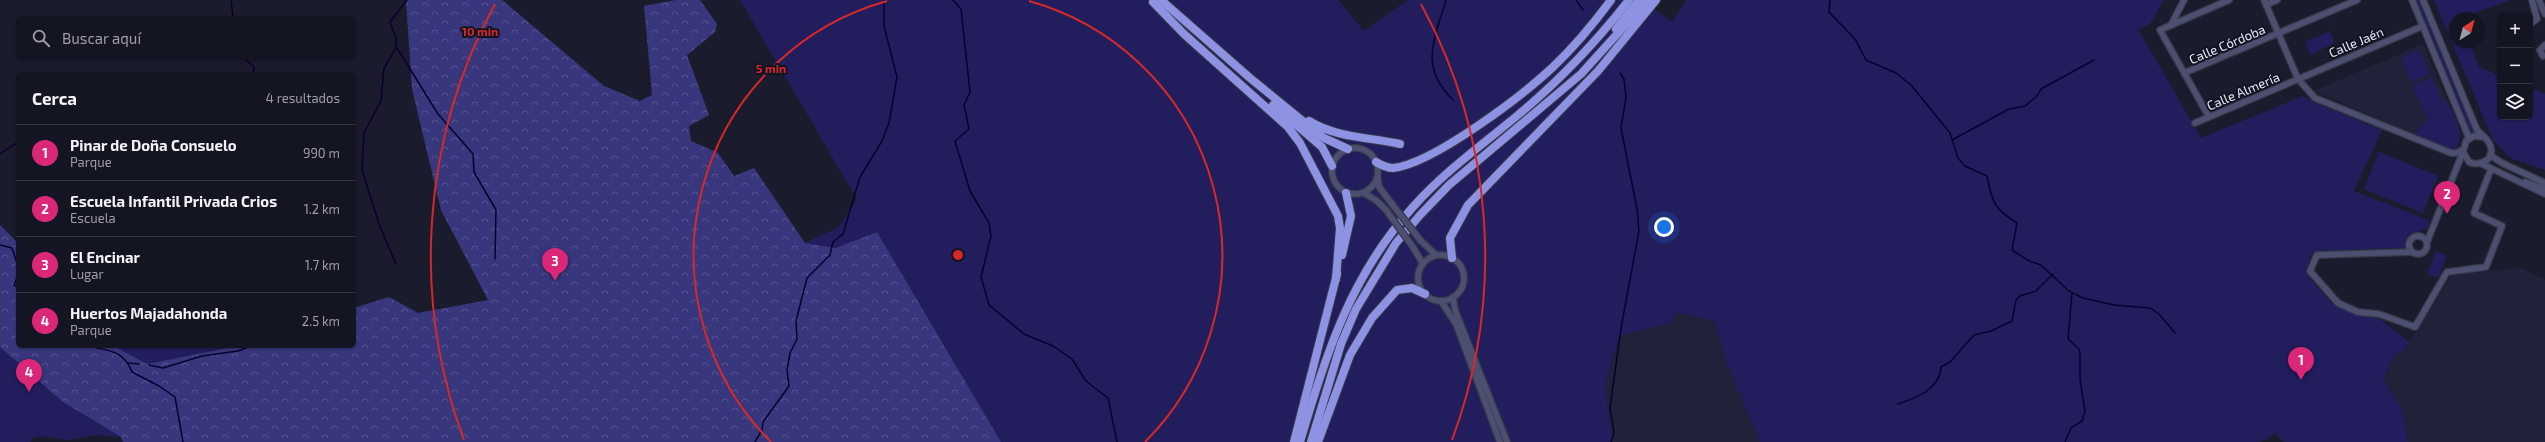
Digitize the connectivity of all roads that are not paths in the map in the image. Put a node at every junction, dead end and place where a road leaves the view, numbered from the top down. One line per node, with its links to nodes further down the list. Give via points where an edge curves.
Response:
1 (1612, 0): 38 (highway, via 1590,28 1539,80 1458,138 1430,156 1412,163 1392,168)
2 (1622, 0): 23 (highway)
3 (1629, 0): 23 (highway)
4 (1639, 0): 28 (highway, via 1614,32)
5 (1648, 0): 28 (highway, via 1581,74)
6 (1656, 0): 56 (highway, via 1598,71 1468,205 1450,238)
7 (2184, 0): 19 (street)
8 (2229, 0): 19 (street)
9 (2277, 0): 16 (street)
10 (2357, 0): 21 (street, Calle Córdoba)
11 (2412, 0): 20 (street)
12 (2423, 0): 31 (street, via 2477,130)
13 (2532, 0): 18 (street, via 2537,19)
14 (2539, 0): 17 (street)
15 (1155, 1): 27 (highway); 41 (highway, via 1246,83 1316,140 1326,152); 58 (highway, via 1184,34 1273,111 1300,143 1338,216 1340,228)
16 (2265, 2): 21 (street)
17 (2545, 14)
18 (2533, 22)
19 (2171, 25): 25 (street, via 2160,30)
20 (2423, 26): 26 (street, Calle Jaén); 32 (street)
21 (2278, 34): 25 (street, Calle Córdoba); 26 (street)
22 (2545, 45): 24 (street, via 2540,50)
23 (1581, 56): 63 (highway, via 1519,115 1441,178 1389,236 1365,270 1347,305 1332,340)
24 (2543, 56)
25 (2184, 73): 29 (street)
26 (2298, 79): 29 (street, Calle Almería); 36 (street, via 2314,98)
27 (1263, 88): 33 (highway, via 1324,130); 34 (highway, via 1324,138)
28 (1556, 95): 64 (highway, via 1449,185 1396,243 1353,316 1339,351)
29 (2208, 117): 30 (street, Calle Almería)
30 (2195, 123)
31 (2484, 137): 32 (street); 37 (street, via 2490,145)
32 (2469, 138): 35 (street)
33 (1400, 144)
34 (1348, 149): 38 (street, via 1365,150); 41 (street, via 1341,153)
35 (2463, 151): 36 (street); 39 (street); 42 (street)
36 (2451, 153): 42 (street)
37 (2490, 155): 40 (street); 46 (street)
38 (1376, 162): 44 (street)
39 (2469, 162): 40 (street); 42 (street)
40 (2482, 164): 43 (street)
41 (1332, 166): 48 (street, via 1336,185)
42 (2458, 168): 51 (street)
43 (2492, 169): 45 (street); 54 (street, via 2474,213 2502,226 2486,267 2447,272 2415,328 2379,314 2358,312 2338,303 2310,271 2317,255)
44 (1378, 178): 49 (street, via 1371,189); 55 (street, bridge, via 1379,187 1421,241)
45 (2519, 181): 47 (street, via 2533,183); 50 (street)
46 (2545, 183)
47 (2545, 189)
48 (1346, 193): 49 (street); 58 (highway, via 1351,216)
49 (1364, 193): 57 (street, bridge, via 1386,210)
50 (2545, 194)
51 (2432, 230): 52 (street); 53 (street)
52 (2417, 235): 53 (street, via 2423,236); 54 (street, via 2410,241)
53 (2427, 242): 54 (street, via 2426,251 2421,254)
54 (2412, 252)
55 (1436, 255): 56 (street); 57 (street)
56 (1452, 258): 60 (street, via 1462,269 1464,276 1462,288)
57 (1423, 264): 59 (street, via 1418,276)
58 (1336, 279): 62 (highway)
59 (1425, 294): 61 (street); 65 (highway, via 1412,288 1397,290 1372,318 1350,355)
60 (1453, 297): 61 (street); 67 (street, via 1455,310)
61 (1441, 301): 66 (street, via 1456,324)
62 (1294, 442)
63 (1300, 442)
64 (1311, 442)
65 (1318, 442)
66 (1500, 442)
67 (1507, 442)

